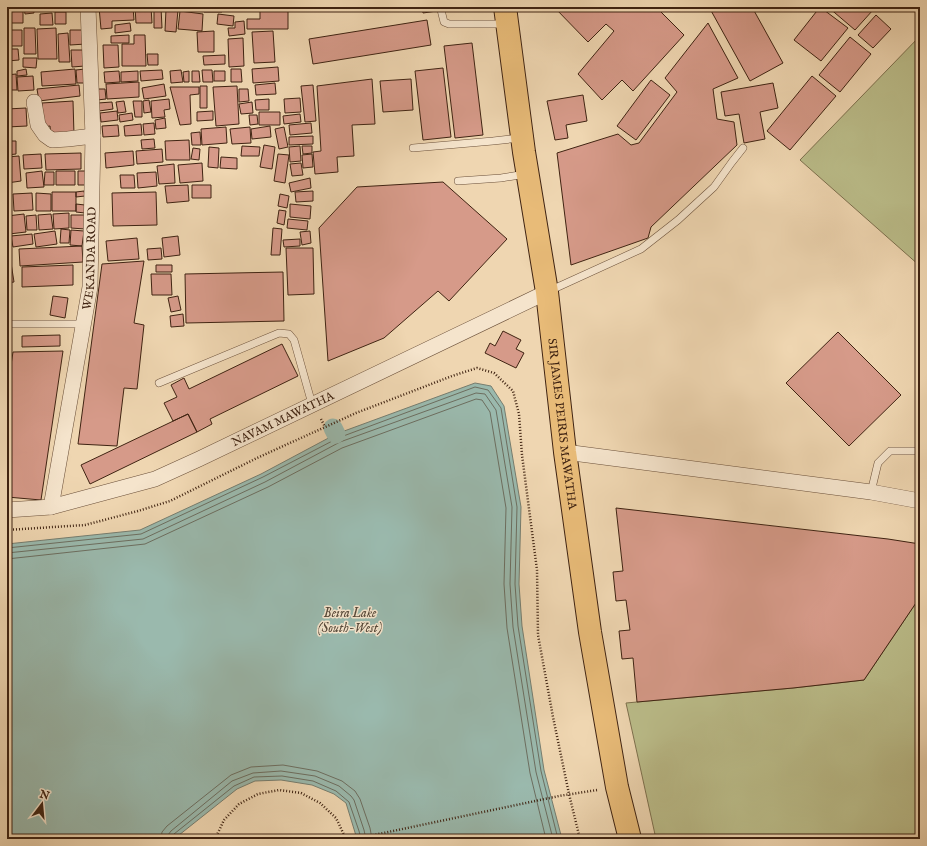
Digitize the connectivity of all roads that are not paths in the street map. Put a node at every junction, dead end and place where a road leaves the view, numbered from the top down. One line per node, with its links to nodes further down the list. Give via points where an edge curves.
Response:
1 (88, 7): 5 (street, WEKANDA ROAD)
2 (442, 10): 3 (lane, via 444,22 448,24)
3 (506, 15): 6 (highway, SIR JAMES PEIRIS MAWATHA)
4 (34, 102): 5 (street, via 38,125 52,140)
5 (93, 136): 13 (street, WEKANDA ROAD, via 90,287)
6 (522, 137): 7 (lane); 9 (highway, SIR JAMES PEIRIS MAWATHA)
7 (413, 148)
8 (743, 148): 11 (lane, via 714,187 641,249)
9 (528, 173): 10 (lane); 11 (highway, SIR JAMES PEIRIS MAWATHA)
10 (458, 181)
11 (547, 292): 15 (street, NAVAM MAWATHA); 17 (highway, SIR JAMES PEIRIS MAWATHA)
12 (7, 324): 13 (lane)
13 (83, 324): 20 (street, WEKANDA ROAD)
14 (158, 383): 15 (lane, via 279,333 289,334 294,340)
15 (312, 404): 20 (street, NAVAM MAWATHA, via 155,479)
16 (920, 451): 18 (lane, via 890,451 878,463)
17 (565, 452): 18 (street); 22 (highway, SIR JAMES PEIRIS MAWATHA, via 590,632 617,787)
18 (871, 492): 19 (street)
19 (918, 498)
20 (51, 508): 21 (street, NAVAM MAWATHA)
21 (7, 510)
22 (630, 839)

